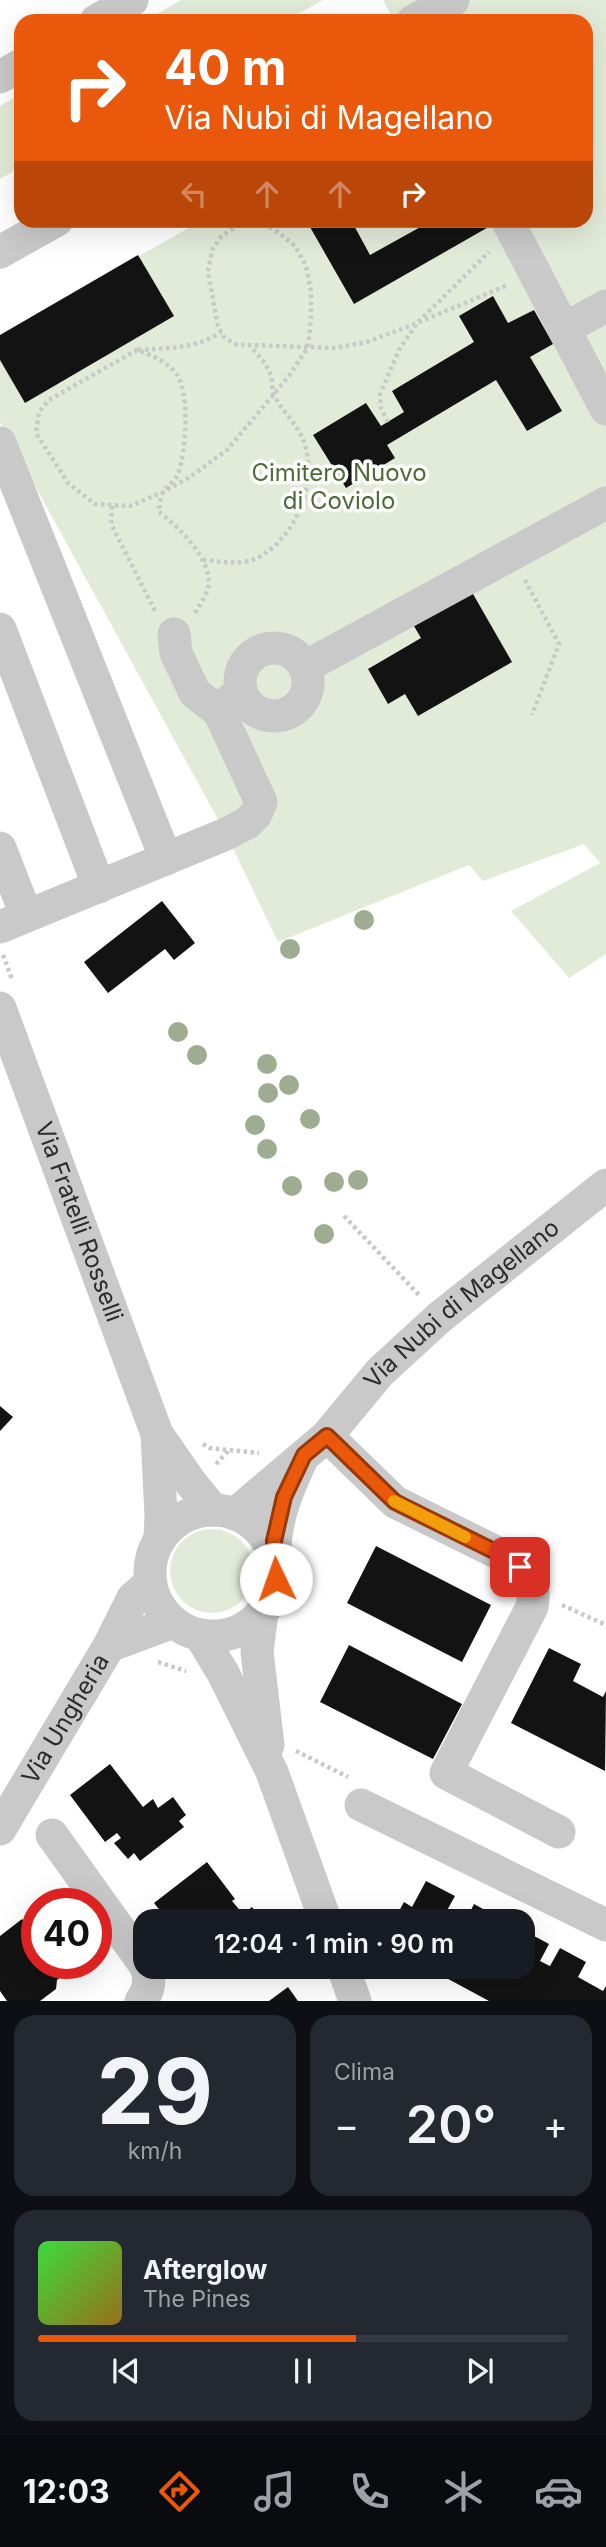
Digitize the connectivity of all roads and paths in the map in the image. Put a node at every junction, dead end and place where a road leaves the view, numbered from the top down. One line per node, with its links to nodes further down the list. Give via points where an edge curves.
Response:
1 (453, 0): 2 (street)
2 (426, 14)
3 (43, 228): 8 (street)
4 (233, 228): 13 (path, via 212,250 208,272)
5 (271, 228): 15 (path, via 295,246 306,266)
6 (506, 228): 11 (path)
7 (511, 228): 9 (street)
8 (0, 252)
9 (535, 274): 11 (path); 12 (street)
10 (606, 306): 12 (street)
11 (417, 323): 15 (path, via 367,342); 19 (path, via 398,350 380,394)
12 (564, 329): 18 (street)
13 (221, 332): 14 (path, via 237,345); 16 (path, via 189,346)
14 (249, 345): 15 (path); 17 (path, via 265,363)
15 (308, 347): 17 (path)
16 (137, 350): 21 (path, via 176,373 183,391 182,459 177,478); 23 (path, via 49,400 39,412 36,433 68,483 95,504)
17 (273, 395): 21 (path, via 227,450); 25 (path, via 295,421 305,445 304,500 276,546 255,559 233,563)
18 (606, 410)
19 (388, 422)
20 (0, 443): 32 (street)
21 (163, 492): 23 (path, via 130,506); 25 (path, via 159,512 176,525)
22 (606, 503): 24 (street)
23 (112, 506): 27 (path, via 111,524 134,572 166,632)
24 (511, 554): 28 (street); 30 (path, via 559,643)
25 (202, 560): 27 (path, via 207,566 208,588 194,616 179,636)
26 (0, 629): 33 (street)
27 (174, 634): 29 (street, via 177,653 195,693)
28 (305, 667): 29 (street, via 290,651 268,648 248,659); 29 (street, via 309,678 304,700 287,715 264,715 246,702)
29 (231, 703): 32 (street, via 245,770 261,802 256,814 226,834)
30 (532, 715)
31 (0, 848): 34 (street)
32 (166, 859): 33 (street)
33 (99, 887): 34 (street)
34 (13, 921)
35 (0, 1007): 39 (street, Via Fratelli Rosselli)
36 (606, 1185): 38 (street, Via Nubi di Magellano)
37 (344, 1216): 38 (path)
38 (440, 1317): 40 (street, Via Nubi di Magellano, via 380,1372)
39 (156, 1434): 41 (street, Via Fratelli Rosselli, via 191,1483); 42 (street, Via Fratelli Rosselli)
40 (316, 1445): 41 (street, Via Nubi di Magellano); 43 (street, Via Nubi di Magellano, via 284,1497 274,1541); 45 (street, via 395,1502 506,1557 531,1580)
41 (224, 1512): 42 (street, via 201,1511 177,1521); 43 (street, Via Fratelli Rosselli, via 249,1521 261,1532)
42 (160, 1539): 44 (street, Via Fratelli Rosselli, via 153,1552)
43 (275, 1561): 46 (street, via 272,1597)
44 (150, 1583): 48 (street, via 158,1604); 49 (street, Via Ungheria, via 132,1598)
45 (535, 1592): 47 (path); 53 (street, via 532,1607 446,1773)
46 (262, 1612): 48 (street, via 250,1625 218,1637); 50 (street, via 257,1652)
47 (606, 1625)
48 (186, 1629): 49 (street, Via Ungheria); 50 (street, via 223,1673)
49 (109, 1646): 52 (street, Via Ungheria)
50 (272, 1772): 55 (street)
51 (361, 1805): 56 (street)
52 (0, 1829)
53 (559, 1832)
54 (52, 1835): 57 (street)
55 (321, 1909)
56 (606, 1925)
57 (133, 1948)
58 (149, 1979): 60 (street)
59 (347, 1979): 61 (street)
60 (141, 2001)
61 (355, 2001)

